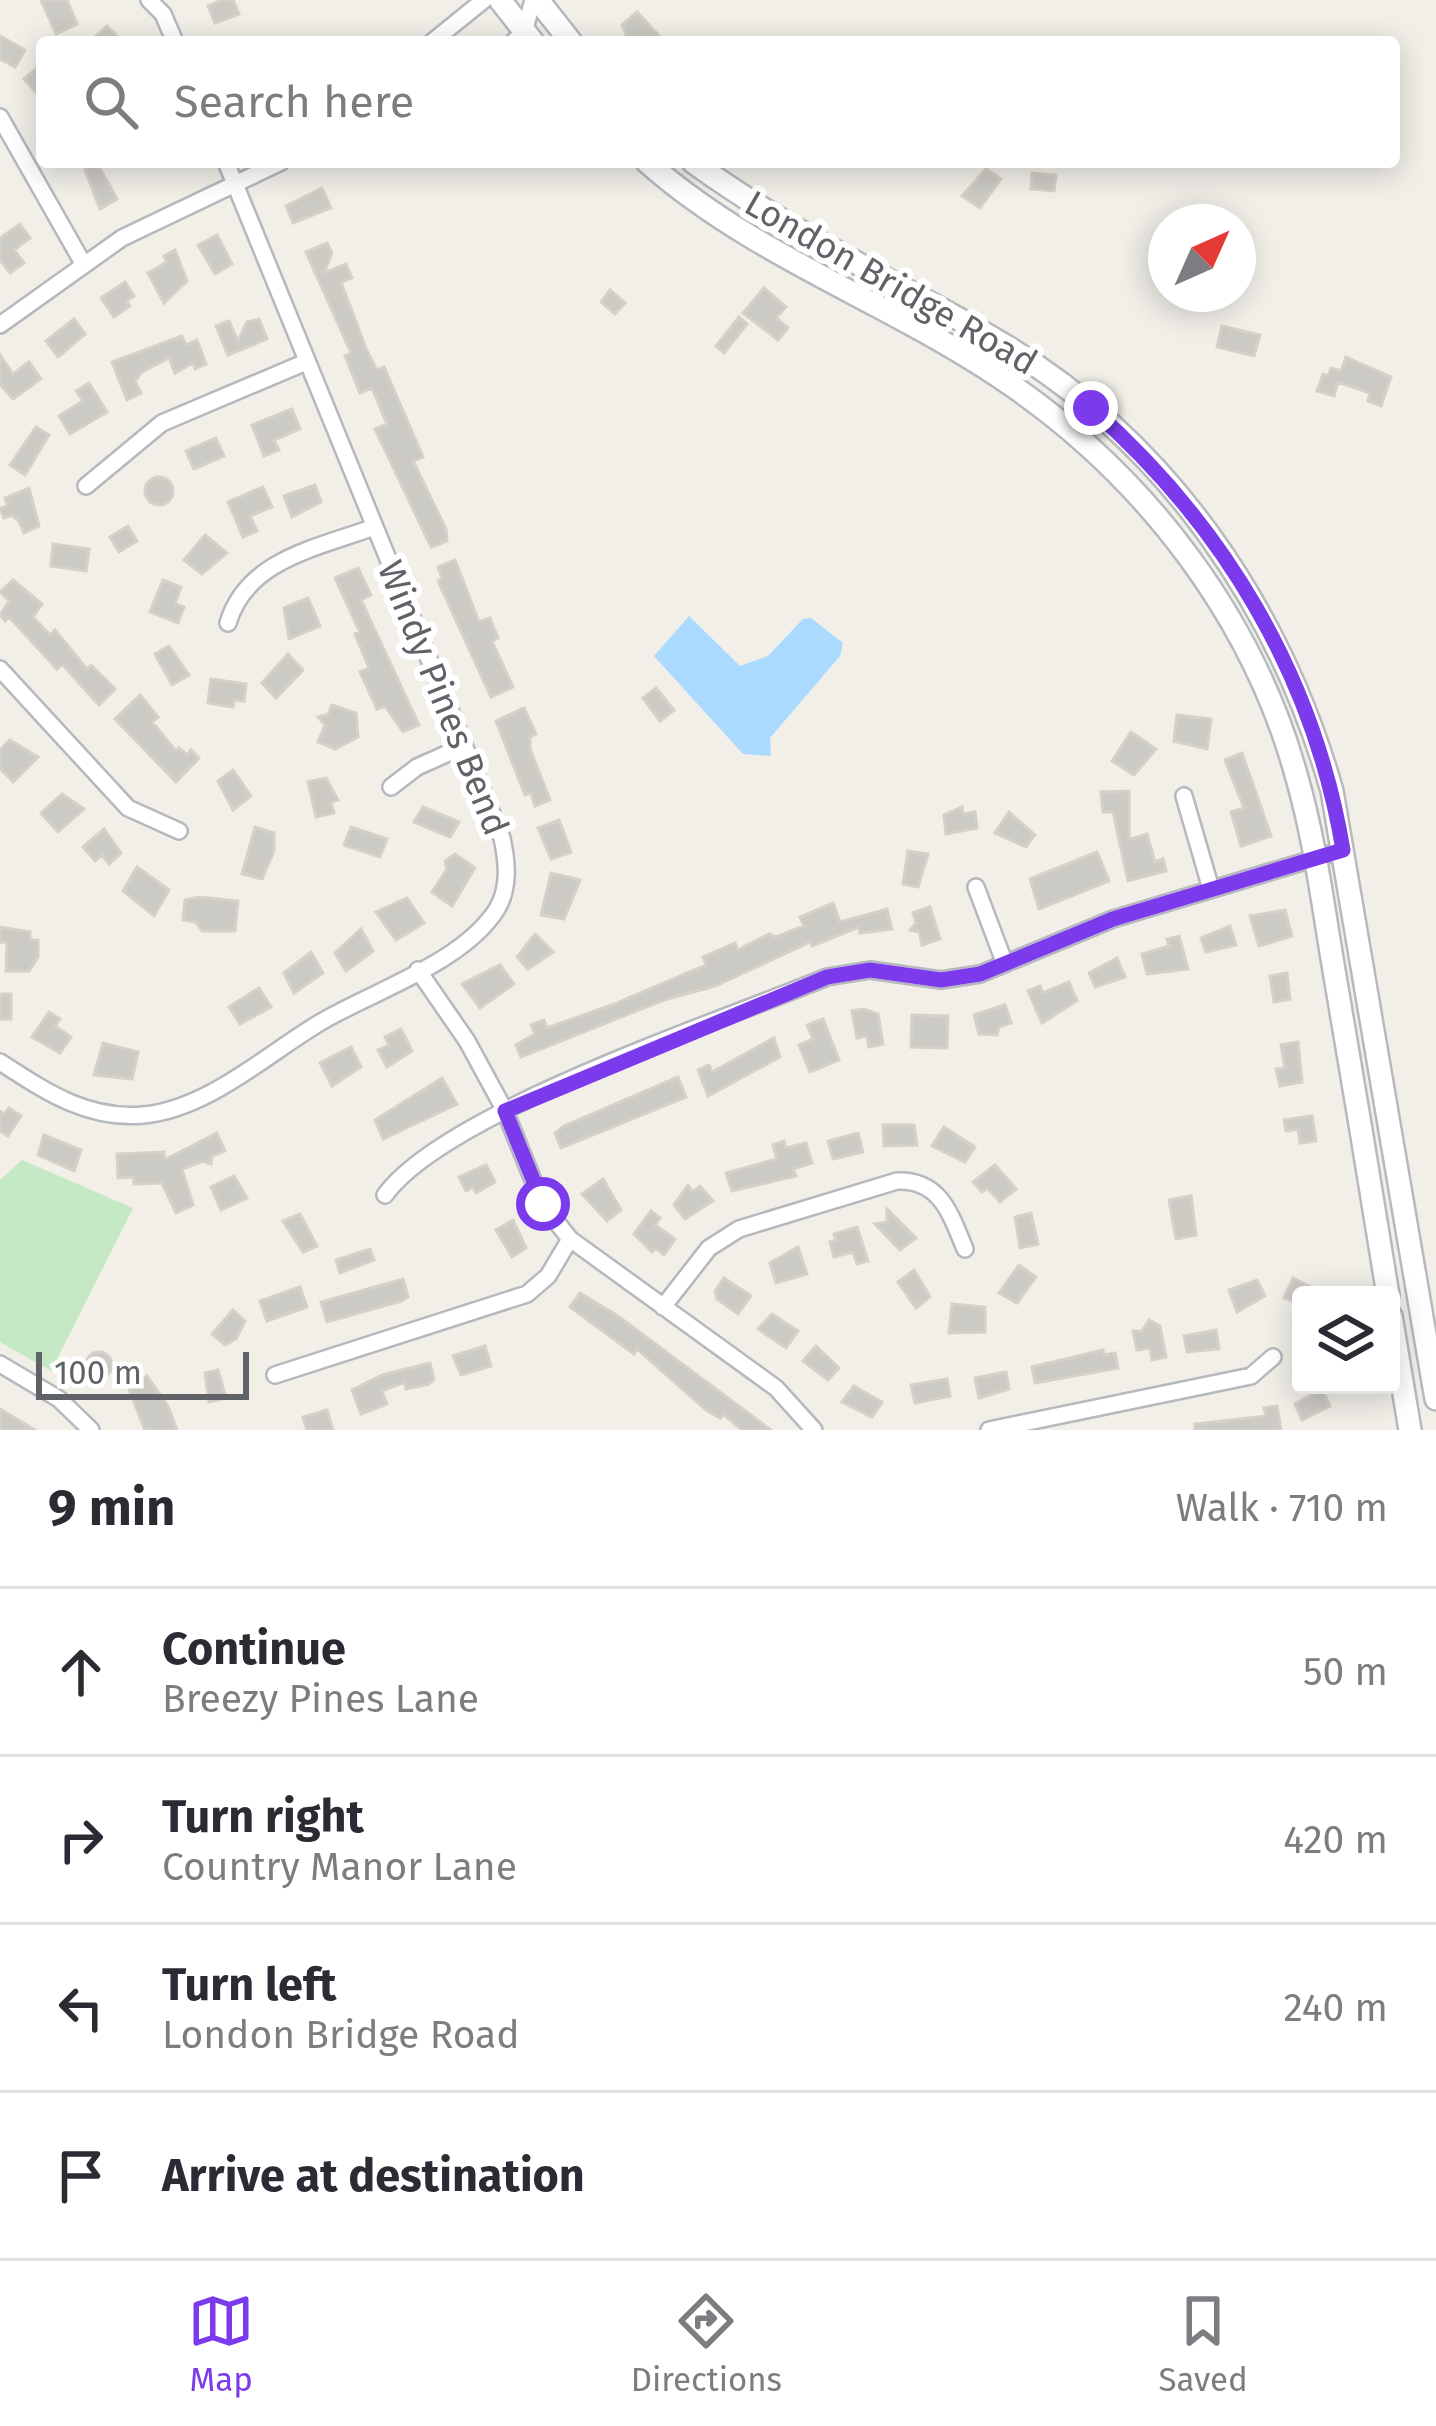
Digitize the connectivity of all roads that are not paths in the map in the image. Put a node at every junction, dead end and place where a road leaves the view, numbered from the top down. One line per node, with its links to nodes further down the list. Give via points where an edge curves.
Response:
1 (149, 0): 5 (street)
2 (484, 0): 6 (street)
3 (500, 0): 7 (main road)
4 (536, 0): 8 (street); 9 (main road)
5 (172, 36)
6 (439, 36)
7 (522, 36)
8 (525, 36)
9 (566, 36)
10 (0, 117): 16 (street)
11 (228, 168): 15 (street, Windy Pines Bend)
12 (268, 168): 15 (street)
13 (655, 168): 28 (main road, London Bridge Road, via 747,235 1005,380 1112,466 1188,556 1239,634 1282,730)
14 (701, 168): 27 (main road, London Bridge Road, via 1003,344 1091,408 1156,469 1229,561 1282,655 1317,739)
15 (235, 184): 16 (street, via 151,221); 18 (street, Windy Pines Bend)
16 (84, 265): 17 (street)
17 (0, 325)
18 (307, 362): 19 (street, via 162,423); 20 (street, Windy Pines Bend)
19 (86, 486)
20 (374, 527): 21 (street, via 258,575); 23 (street, Windy Pines Bend)
21 (228, 623)
22 (0, 669): 26 (street, via 128,808)
23 (464, 746): 24 (street); 32 (street, Windy Pines Bend, via 502,838 504,888 488,921)
24 (391, 788)
25 (1184, 796): 30 (street)
26 (179, 831)
27 (1343, 850): 28 (street); 44 (main road, London Bridge Road)
28 (1315, 858): 30 (street); 38 (main road, London Bridge Road)
29 (976, 887): 31 (street)
30 (1211, 889): 31 (street)
31 (1005, 964): 34 (street, via 941,980 870,970 827,977)
32 (418, 970): 33 (street, Windy Pines Bend, via 159,1113 90,1112); 34 (street)
33 (0, 1063)
34 (505, 1111): 35 (street, via 425,1156); 36 (street, via 543,1204)
35 (385, 1195)
36 (570, 1239): 39 (street); 43 (street, via 527,1294)
37 (965, 1250): 39 (street, via 940,1196 898,1181 723,1237)
38 (1386, 1286)
39 (663, 1307): 46 (street, via 776,1388)
40 (1273, 1357): 47 (street, via 1251,1376)
41 (0, 1364): 45 (street, via 59,1399)
42 (1400, 1373): 48 (main road)
43 (275, 1376)
44 (1436, 1399)
45 (91, 1430)
46 (814, 1430)
47 (989, 1430)
48 (1409, 1430)

